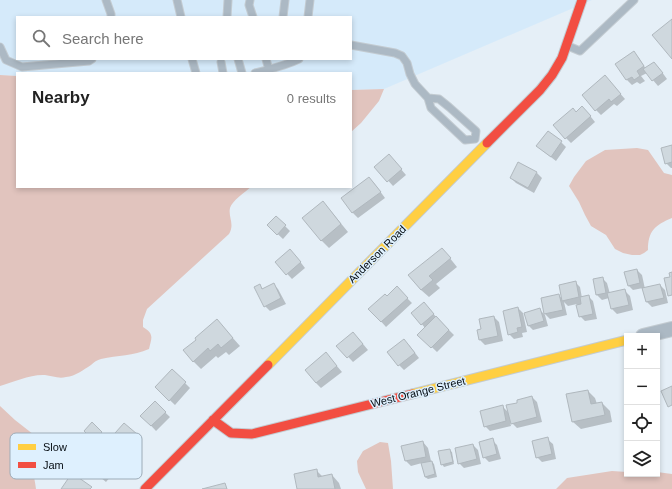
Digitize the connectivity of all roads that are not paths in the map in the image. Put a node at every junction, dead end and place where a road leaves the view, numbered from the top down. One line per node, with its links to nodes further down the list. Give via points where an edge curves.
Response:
1 (106, 0): 9 (lane)
2 (177, 0): 10 (lane)
3 (228, 0): 11 (lane)
4 (250, 0): 12 (lane)
5 (285, 0): 13 (lane)
6 (310, 0): 14 (lane)
7 (582, 0): 16 (street, Anderson Road)
8 (634, 0): 16 (lane, via 580,51)
9 (111, 16)
10 (181, 16)
11 (227, 16)
12 (253, 16)
13 (283, 16)
14 (308, 16)
15 (352, 45): 29 (lane, via 402,56 415,84)
16 (566, 45): 31 (street, Anderson Road, via 562,58 540,90)
17 (0, 47): 18 (lane, via 6,60 22,67)
18 (90, 60)
19 (192, 60): 25 (lane)
20 (238, 60): 27 (lane)
21 (266, 60): 24 (lane)
22 (297, 60): 24 (lane)
23 (221, 62): 26 (lane)
24 (269, 70): 28 (lane)
25 (196, 72)
26 (223, 72)
27 (242, 72)
28 (260, 72)
29 (428, 98): 30 (lane, via 431,108 465,140); 30 (lane, via 439,99 449,107 476,132)
30 (475, 139): 31 (lane)
31 (483, 147): 35 (street, Anderson Road)
32 (672, 329): 33 (street)
33 (655, 333)
34 (624, 341): 35 (street, West Orange Street, via 252,434 231,433)
35 (213, 420): 36 (street, Anderson Road)
36 (145, 489)

